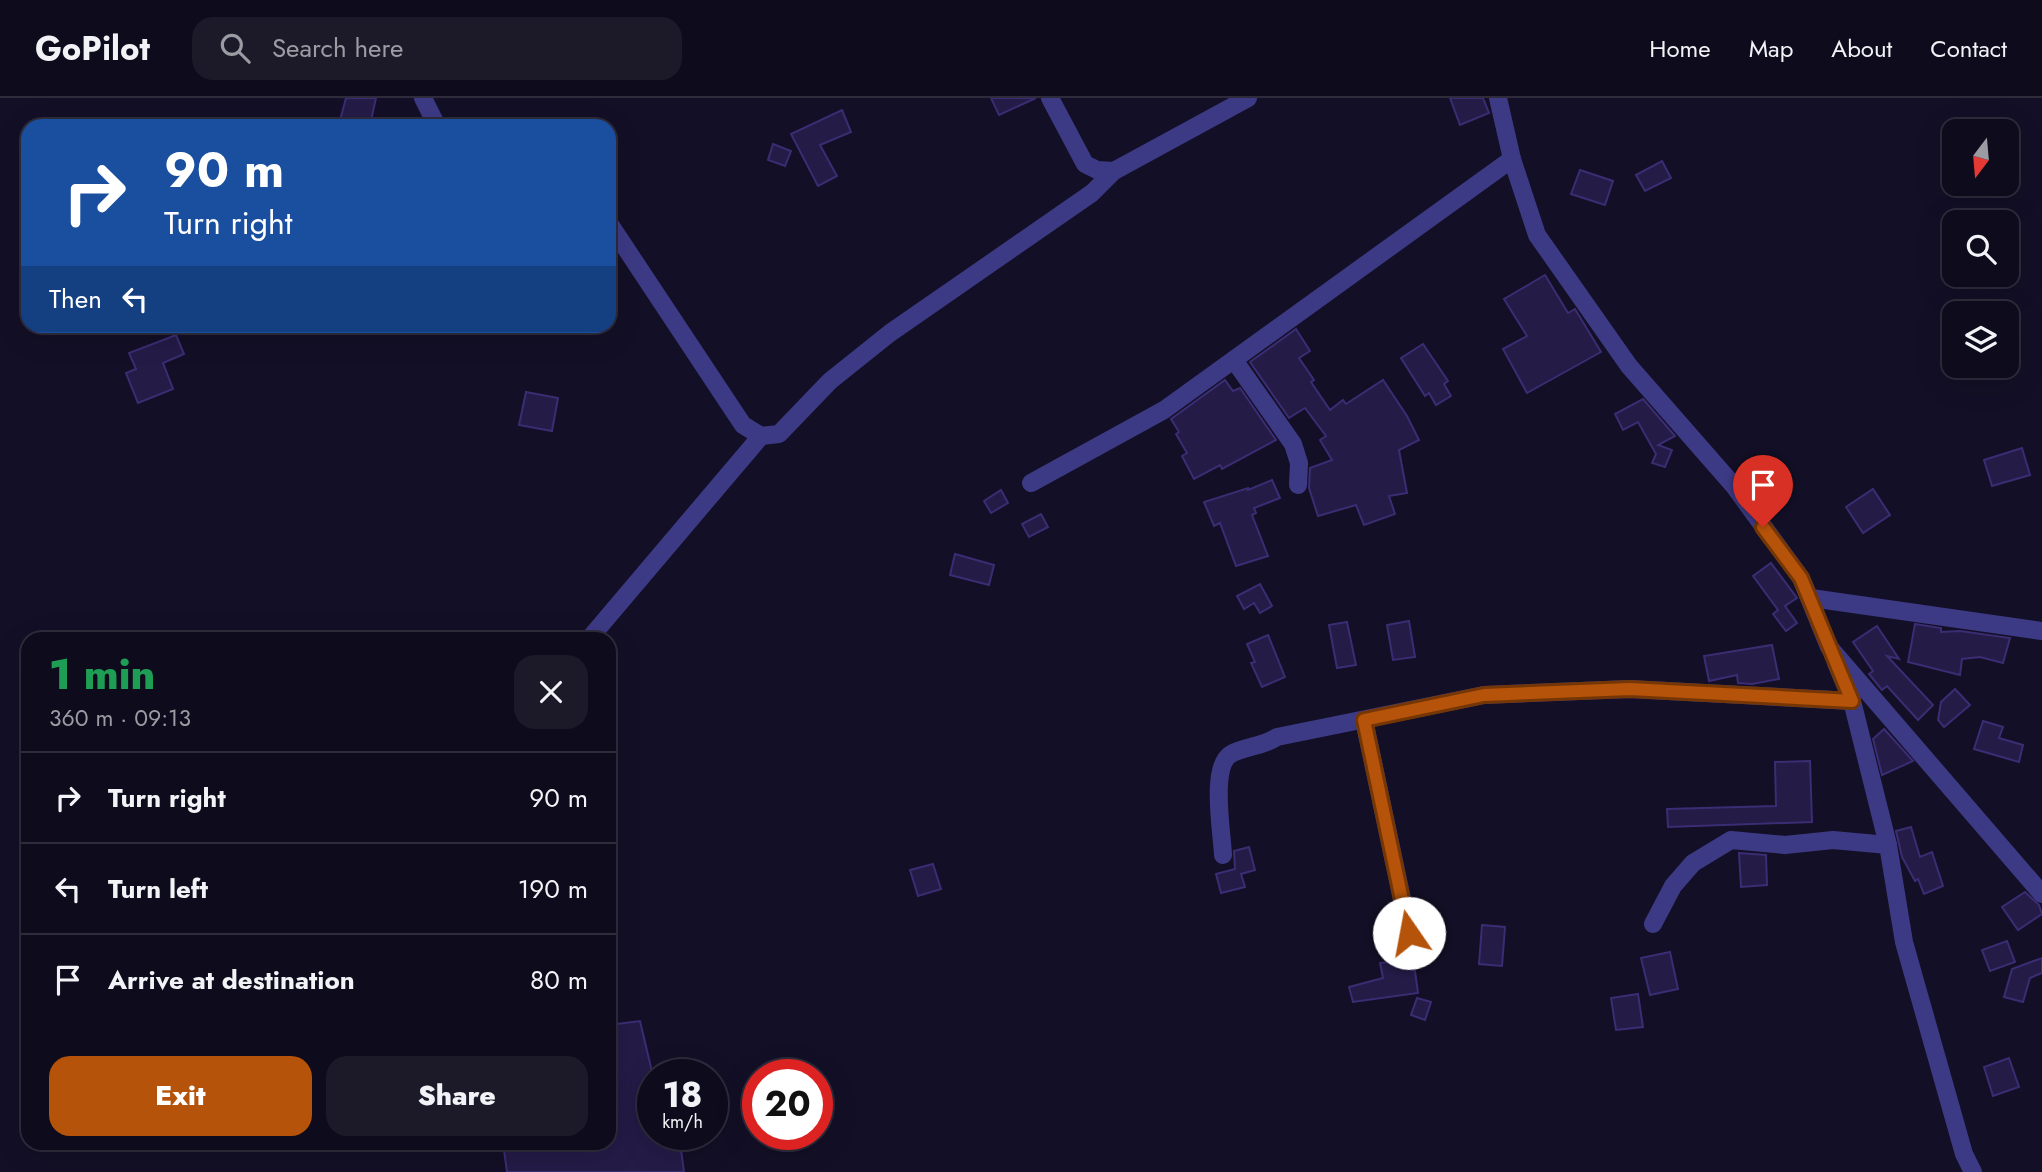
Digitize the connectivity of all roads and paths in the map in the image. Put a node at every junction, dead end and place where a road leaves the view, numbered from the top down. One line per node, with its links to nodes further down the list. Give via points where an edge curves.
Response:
1 (423, 98): 5 (street)
2 (1050, 98): 7 (street, via 1085,164)
3 (1248, 98): 7 (street)
4 (1498, 98): 6 (street)
5 (434, 119)
6 (1512, 159): 9 (street); 13 (street, via 1537,235 1629,366 1734,486)
7 (1114, 171): 10 (street, via 1092,192 890,333 830,381 779,433)
8 (616, 234): 10 (street, via 743,425)
9 (1234, 360): 11 (street, via 1164,410); 12 (street, via 1293,444 1299,463)
10 (761, 436): 15 (street)
11 (1031, 483)
12 (1298, 485)
13 (1811, 598): 14 (street); 16 (street)
14 (2042, 631)
15 (595, 632)
16 (1829, 647): 17 (street); 21 (street)
17 (1852, 701): 18 (street, via 1630,689 1484,695); 19 (street)
18 (1364, 720): 20 (street, via 1277,737 1224,759 1218,775); 23 (street)
19 (1888, 845): 22 (street, via 1731,840 1693,863 1673,886); 24 (street, via 1904,942)
20 (1223, 855)
21 (2042, 894)
22 (1653, 924)
23 (1415, 960)
24 (1972, 1172)

